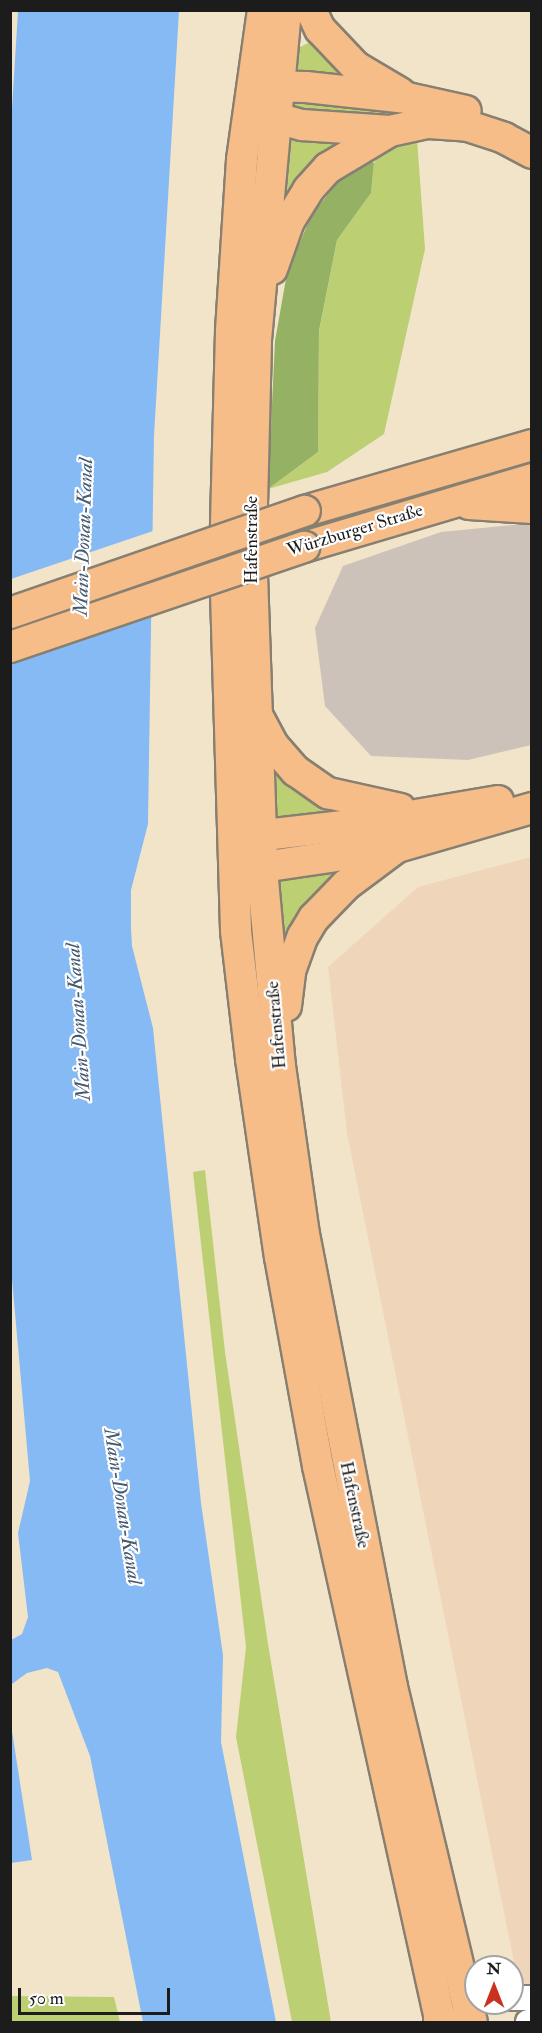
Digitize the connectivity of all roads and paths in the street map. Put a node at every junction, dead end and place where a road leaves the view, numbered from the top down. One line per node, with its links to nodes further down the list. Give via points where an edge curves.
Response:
1 (263, 10): 5 (main road, Hafenstraße)
2 (286, 10): 5 (main road, Hafenstraße)
3 (311, 10): 4 (main road, via 320,29 356,67)
4 (408, 98): 5 (main road); 7 (main road, via 501,118)
5 (263, 100): 6 (main road); 9 (main road, Hafenstraße); 22 (main road, Hafenstraße, via 231,332 225,559)
6 (390, 131): 8 (main road, via 429,123 468,126 504,138); 9 (main road, via 328,168 308,190 289,221 274,258)
7 (531, 132)
8 (531, 153)
9 (256, 342): 18 (main road, Hafenstraße, via 250,546)
10 (531, 422): 12 (main road)
11 (531, 445): 12 (main road, Würzburger Straße)
12 (477, 461): 16 (main road, Würzburger Straße, bridge, via 305,511)
13 (531, 479): 14 (main road, Würzburger Straße)
14 (448, 502): 15 (main road); 17 (main road, Würzburger Straße, bridge)
15 (531, 508)
16 (10, 613)
17 (10, 647)
18 (254, 709): 21 (main road, via 273,745 296,771 328,793); 22 (main road, Hafenstraße)
19 (531, 789): 21 (main road, via 500,801)
20 (531, 808): 23 (main road)
21 (427, 813): 22 (main road)
22 (246, 838): 24 (main road, Hafenstraße)
23 (397, 848): 24 (main road); 25 (main road, via 331,899 303,936 290,971)
24 (248, 869): 25 (main road, Hafenstraße); 26 (main road, Hafenstraße, via 250,1059 280,1257 318,1466)
25 (280, 1066): 26 (main road, Hafenstraße, via 304,1234 345,1463)
26 (459, 2015)

